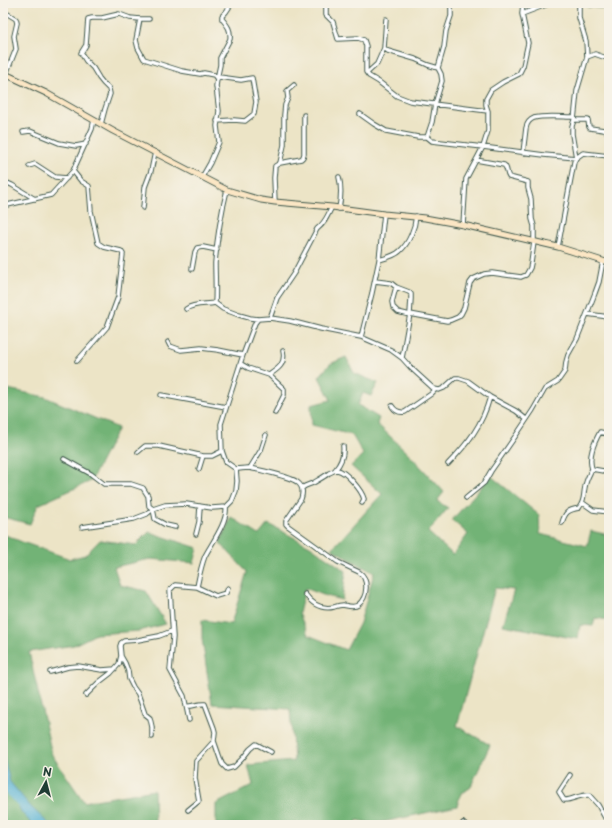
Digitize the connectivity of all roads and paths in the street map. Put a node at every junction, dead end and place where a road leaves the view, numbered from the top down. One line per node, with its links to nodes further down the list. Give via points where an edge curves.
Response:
1 (232, 3): 18 (street, via 222,16 230,31 230,40 220,58)
2 (326, 3): 16 (street, via 326,15 333,22 338,39 364,40)
3 (453, 3): 15 (street)
4 (523, 3): 8 (street)
5 (551, 3): 8 (street)
6 (579, 3): 13 (street, via 579,18 586,41)
7 (3, 11): 17 (street, via 16,19 17,23 14,36 16,49)
8 (522, 14): 21 (street, via 528,43 523,66 519,74 492,90 486,99)
9 (140, 19): 10 (street); 18 (street, via 136,40 144,59 182,71 204,73); 27 (street, via 119,14 88,20 86,44 81,53 109,89 110,94)
10 (149, 19)
11 (386, 19): 12 (street)
12 (384, 48): 15 (street); 16 (street, via 377,64)
13 (587, 57): 14 (street, via 595,54); 24 (street, via 577,91)
14 (609, 59)
15 (438, 68): 20 (street, via 442,81)
16 (367, 73): 20 (street, via 397,96 410,101)
17 (5, 74): 25 (street)
18 (217, 79): 26 (street); 26 (street, via 252,78 256,102 254,114 245,121)
19 (294, 85): 38 (street, via 287,91 284,145)
20 (435, 104): 21 (street); 30 (street)
21 (488, 111): 32 (street, via 488,130)
22 (360, 114): 30 (street, via 386,131)
23 (304, 115): 38 (street, via 303,157)
24 (574, 118): 29 (street, via 588,120 590,128); 34 (street, via 534,118 529,121); 36 (street, via 572,134)
25 (94, 120): 27 (street); 31 (street)
26 (217, 120): 41 (street, via 219,142)
27 (101, 124): 33 (street)
28 (23, 132): 31 (street, via 30,131 59,143 76,146)
29 (609, 133)
30 (427, 137): 32 (street, via 432,141)
31 (86, 144): 40 (street)
32 (483, 147): 34 (street); 37 (street)
33 (155, 152): 41 (street); 50 (street, via 145,187)
34 (523, 153): 36 (street)
35 (609, 156): 36 (street, via 583,153)
36 (576, 158): 56 (street)
37 (476, 160): 54 (street, via 465,182); 55 (street, via 503,164 509,177 528,182)
38 (280, 163): 47 (street, via 275,166)
39 (29, 166): 43 (street, via 35,164 55,177)
40 (73, 171): 43 (street); 76 (street, via 89,186 98,243 123,254 118,297 107,327)
41 (202, 176): 45 (street)
42 (339, 177): 51 (street)
43 (67, 178): 46 (street, via 51,195)
44 (3, 181): 46 (street)
45 (227, 190): 47 (street); 57 (street, via 220,219)
46 (34, 199): 48 (street)
47 (275, 202): 49 (street)
48 (3, 206)
49 (332, 207): 51 (street); 69 (street, via 277,298)
50 (143, 208)
51 (339, 209): 52 (street)
52 (384, 214): 53 (street); 58 (street)
53 (416, 216): 54 (street); 58 (street, via 415,227 400,251)
54 (462, 225): 55 (street)
55 (534, 242): 56 (street); 66 (street, via 530,268 526,275 521,277 492,273 473,279 464,308 455,319 447,321)
56 (558, 247): 59 (street)
57 (217, 250): 61 (street, via 197,248); 64 (street)
58 (379, 260): 62 (street)
59 (603, 261): 60 (street); 67 (street)
60 (609, 263)
61 (192, 270)
62 (375, 281): 63 (street, via 391,283); 71 (street)
63 (396, 287): 66 (street, via 411,294); 66 (street, via 393,307 398,312)
64 (215, 303): 65 (street, via 190,306); 70 (street, via 239,315)
65 (186, 309)
66 (410, 314): 75 (street)
67 (586, 314): 68 (street); 85 (street, via 568,355 565,371 558,381 545,389)
68 (609, 317)
69 (270, 318): 70 (street); 71 (street)
70 (258, 319): 74 (street)
71 (361, 337): 75 (street, via 391,350)
72 (168, 342): 74 (street, via 170,346 181,350 201,348)
73 (283, 351): 78 (street, via 283,362 279,369)
74 (243, 355): 77 (street)
75 (402, 358): 79 (street)
76 (77, 361)
77 (241, 364): 78 (street); 83 (street)
78 (268, 375): 84 (street, via 284,389 284,395)
79 (434, 389): 81 (street, via 444,388 455,378 459,378 468,381); 82 (street, via 431,394 405,412 396,412)
80 (161, 394): 83 (street)
81 (490, 397): 85 (street); 93 (street, via 476,431)
82 (392, 406)
83 (226, 407): 89 (street, via 221,424)
84 (274, 413)
85 (526, 419): 101 (street, via 484,483)
86 (609, 434): 95 (street, via 600,432 597,437 591,453)
87 (266, 435): 94 (street, via 261,450)
88 (343, 446): 98 (street, via 340,462)
89 (222, 451): 91 (street, via 212,456); 97 (street, via 226,462)
90 (138, 452): 91 (street, via 146,446 158,446)
91 (203, 456): 96 (street)
92 (64, 459): 106 (street, via 104,484 131,484 143,488 148,496 149,506)
93 (448, 464)
94 (250, 468): 97 (street); 100 (street, via 288,478)
95 (592, 468): 99 (street); 103 (street, via 587,478)
96 (199, 469)
97 (236, 469): 105 (street, via 236,491)
98 (335, 470): 100 (street); 102 (street, via 339,470 357,487 364,496)
99 (609, 472)
100 (302, 488): 114 (street, via 301,499 286,520 286,524 338,562 362,574 366,585 364,596 358,606 354,607 320,607 313,604)
101 (466, 498)
102 (362, 503)
103 (583, 503): 107 (street, via 593,510); 108 (street, via 579,508 564,515)
104 (200, 506): 105 (street); 106 (street, via 179,504); 111 (street)
105 (226, 507): 112 (street, via 223,523 203,561)
106 (153, 509): 109 (street, via 134,519); 110 (street, via 155,519)
107 (609, 512)
108 (562, 523)
109 (82, 527)
110 (175, 527)
111 (196, 534)
112 (197, 587): 115 (street); 117 (street, via 175,585 170,590)
113 (228, 588): 115 (street, via 226,593)
114 (305, 594)
115 (216, 596): 116 (street)
116 (214, 601)
117 (172, 631): 118 (street, via 159,636 124,641 120,646); 122 (street, via 170,670 184,696)
118 (121, 656): 119 (street); 124 (street, via 145,714 150,718)
119 (115, 669): 120 (street, via 102,670 78,666); 121 (street)
120 (50, 672)
121 (86, 695)
122 (186, 706): 123 (street); 125 (street, via 205,704 214,728)
123 (189, 720)
124 (152, 737)
125 (214, 741): 126 (street, via 222,764 227,769 234,768 256,744); 128 (street, via 196,761 195,778 199,801)
126 (271, 752)
127 (570, 775): 129 (street, via 559,792 564,800 589,795)
128 (188, 810)
129 (609, 825)

